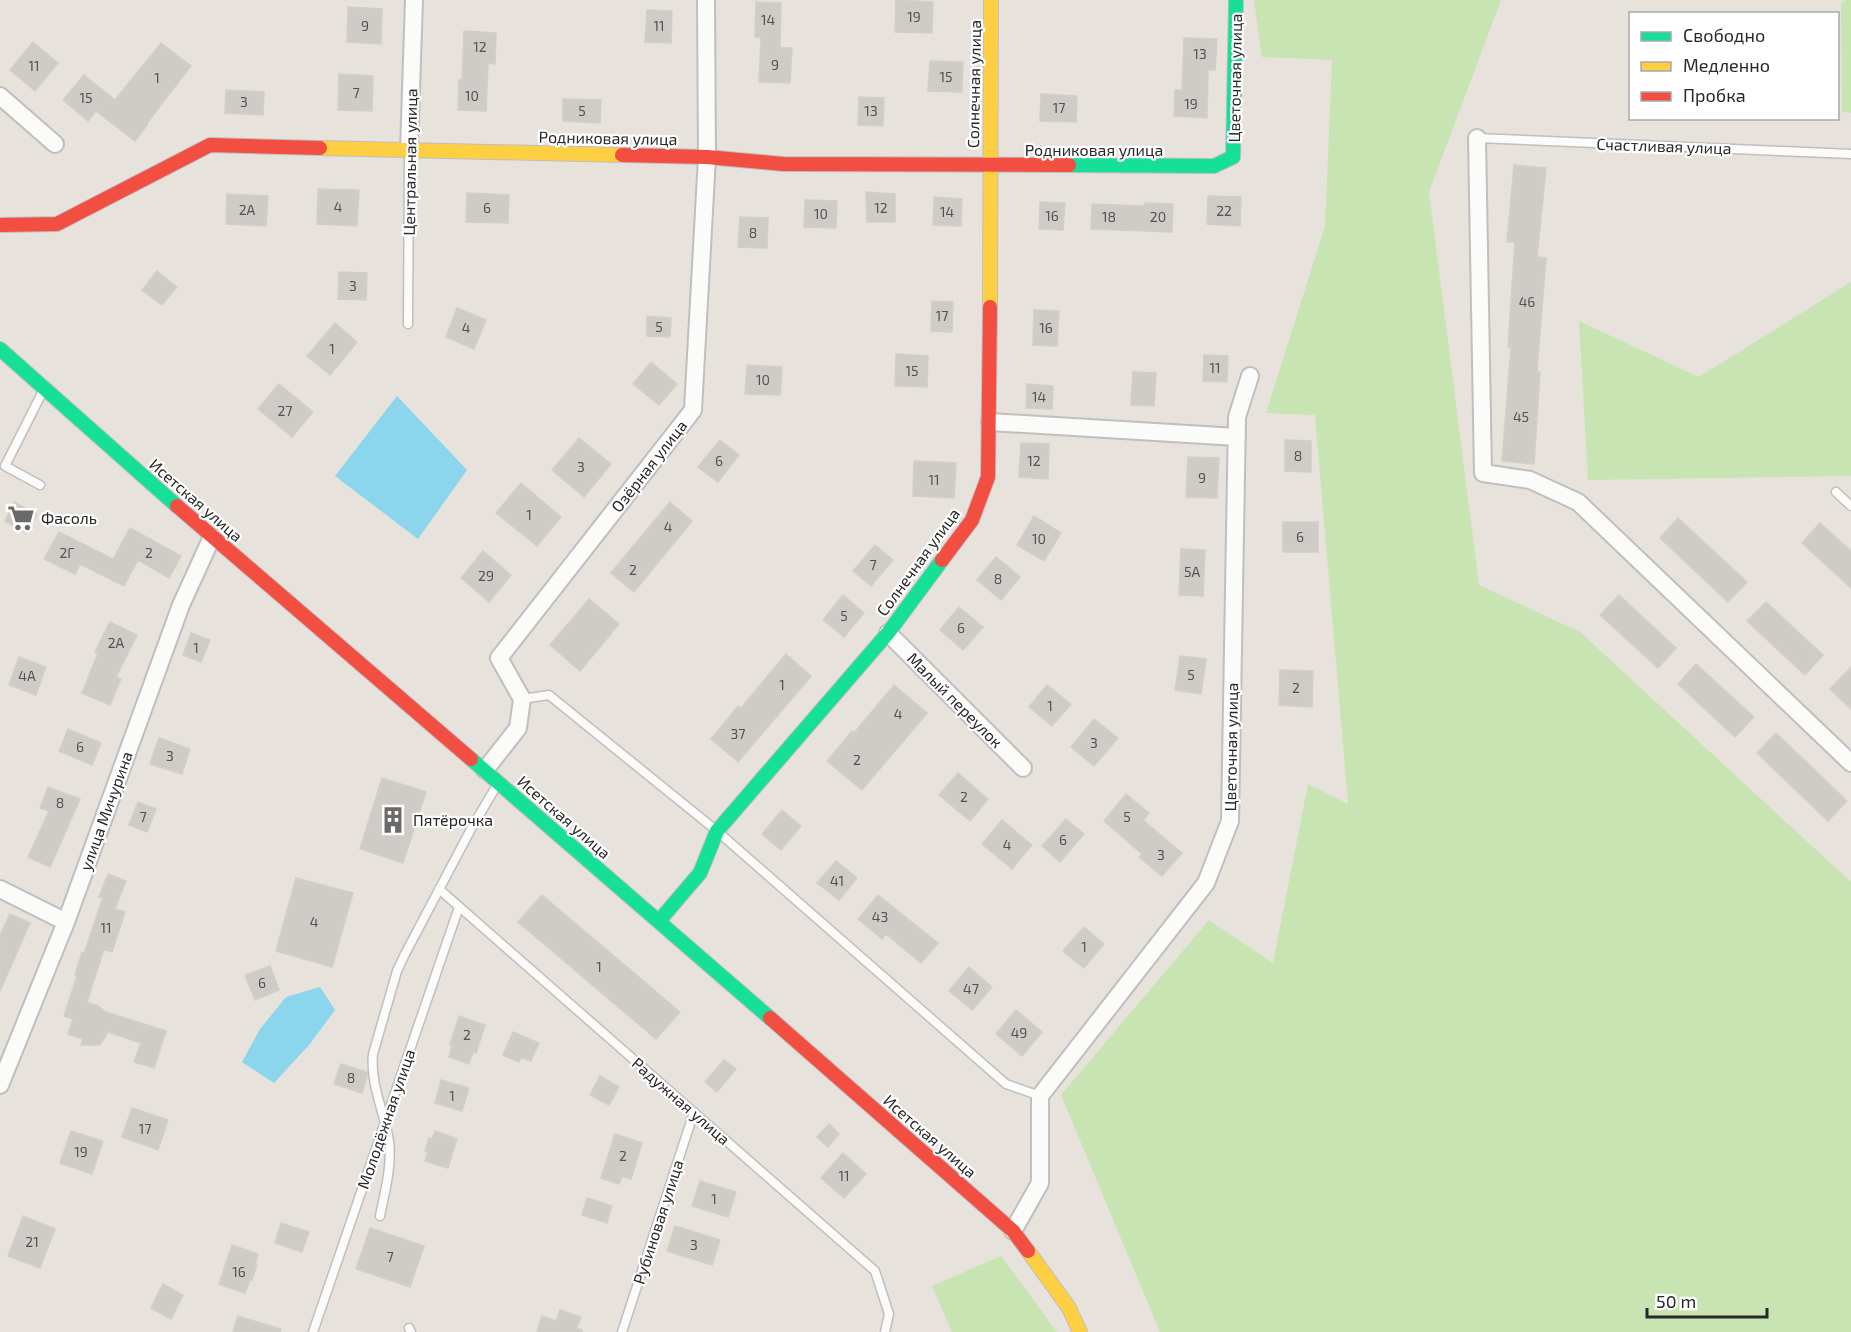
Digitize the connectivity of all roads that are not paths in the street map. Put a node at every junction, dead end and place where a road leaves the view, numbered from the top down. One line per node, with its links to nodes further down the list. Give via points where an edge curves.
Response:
1 (414, 0): 8 (street, Центральная улица)
2 (706, 0): 10 (street, Озёрная улица)
3 (991, 0): 12 (street, Солнечная улица)
4 (1236, 0): 11 (street, Цветочная улица)
5 (0, 96): 7 (street)
6 (1477, 138): 9 (lane, Счастливая улица); 26 (street, via 1483,473 1530,480 1578,502)
7 (56, 144)
8 (409, 150): 10 (street, Родниковая улица); 13 (street, Родниковая улица, via 210,145 57,224); 14 (lane, Центральная улица)
9 (1851, 154)
10 (707, 157): 12 (street, Родниковая улица, via 783,164); 25 (street, Озёрная улица, via 693,410 499,658)
11 (1233, 157): 12 (street, Родниковая улица, via 1215,166)
12 (989, 166): 18 (street, Солнечная улица)
13 (0, 225)
14 (408, 324)
15 (0, 349): 17 (street, Исетская улица)
16 (1250, 376): 19 (street, Цветочная улица, via 1237,417)
17 (44, 388): 20 (lane, via 5,466); 23 (street, Исетская улица)
18 (990, 422): 19 (street); 24 (street, Солнечная улица, via 988,477 972,520)
19 (1237, 437): 37 (street, Цветочная улица, via 1230,821 1206,883)
20 (40, 485)
21 (1836, 492): 22 (lane)
22 (1851, 506)
23 (212, 537): 28 (street, Исетская улица); 35 (street, улица Мичурина, via 181,605)
24 (888, 633): 27 (street, Малый переулок); 30 (street, Солнечная улица)
25 (522, 699): 28 (street, via 518,728); 30 (lane, via 549,695)
26 (1851, 763)
27 (1023, 768)
28 (485, 770): 29 (street, Исетская улица)
29 (499, 782): 32 (lane); 34 (street, Исетская улица)
30 (717, 831): 34 (street, Солнечная улица, via 700,873); 37 (lane, via 1006,1084)
31 (0, 889): 35 (street)
32 (439, 889): 33 (lane, Радужная улица); 39 (lane, via 397,971 373,1053 373,1080)
33 (459, 907): 38 (lane, Радужная улица); 39 (lane, Молодёжная улица)
34 (659, 921): 41 (street, Исетская улица)
35 (66, 922): 36 (street, улица Мичурина)
36 (0, 1085)
37 (1040, 1096): 41 (street, via 1040,1183)
38 (694, 1112): 43 (lane, Рубиновая улица); 44 (lane, Радужная улица, via 875,1271 889,1314)
39 (385, 1120): 40 (lane, via 390,1169); 42 (lane, Молодёжная улица)
40 (380, 1216)
41 (1013, 1231): 45 (street, Исетская улица, via 1069,1308)
42 (313, 1332)
43 (622, 1332)
44 (885, 1332)
45 (1080, 1332)

